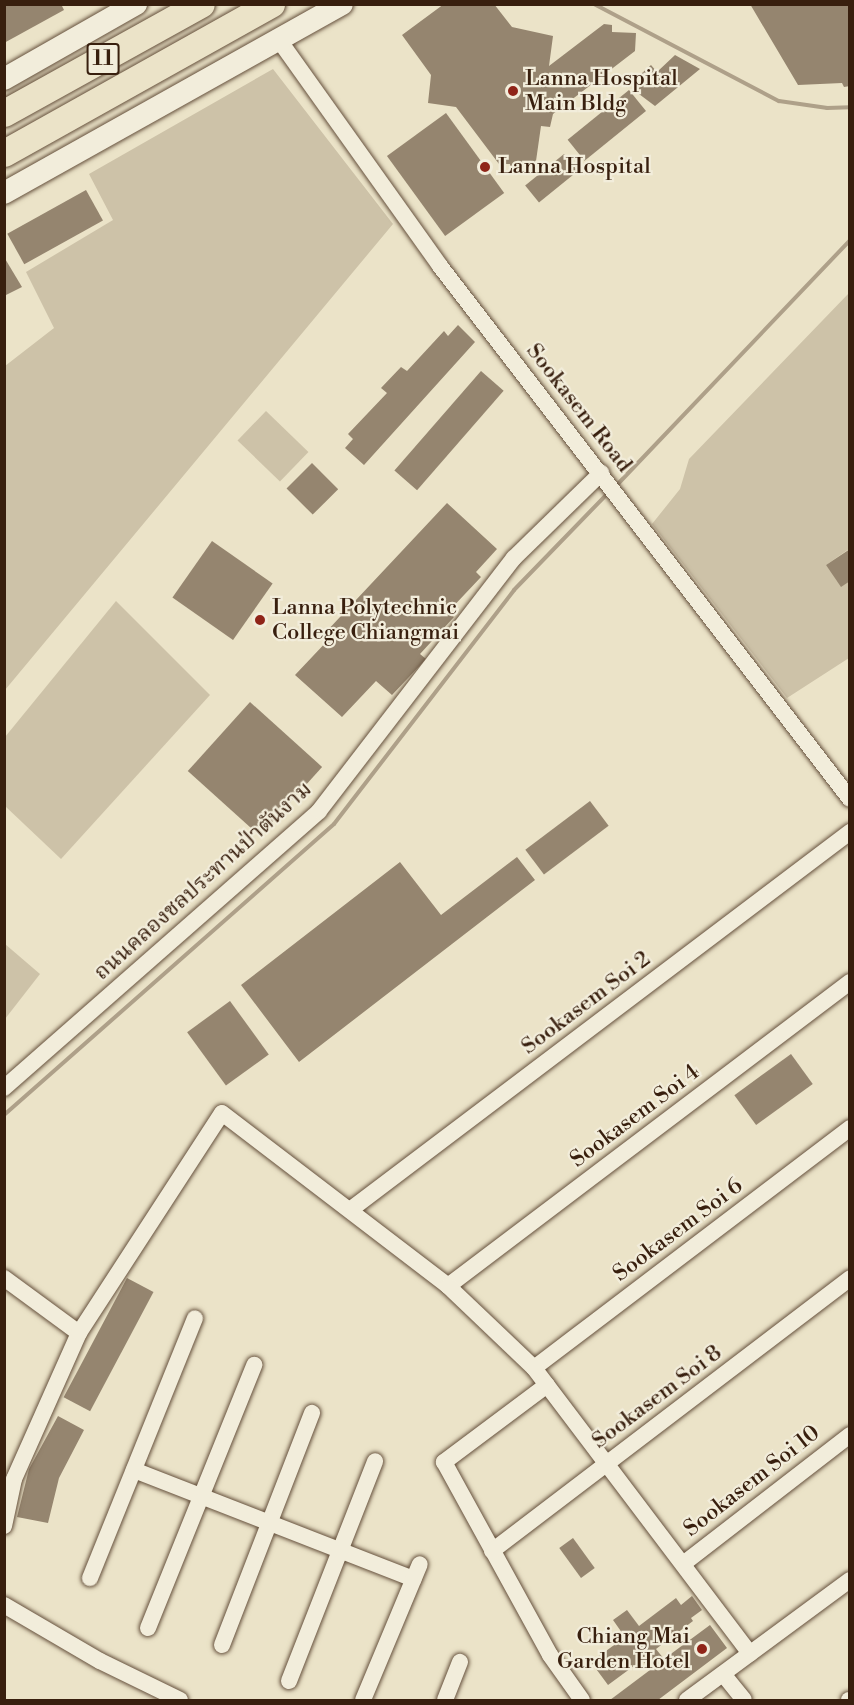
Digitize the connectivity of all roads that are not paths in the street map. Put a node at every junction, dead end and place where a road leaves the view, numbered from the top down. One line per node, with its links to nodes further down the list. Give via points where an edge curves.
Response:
1 (136, 4): 6 (main road)
2 (201, 4): 7 (highway, 11)
3 (271, 4): 8 (highway, 11)
4 (342, 4): 5 (main road)
5 (279, 40): 9 (main road); 10 (street, Sookasem Road, via 440,266)
6 (4, 79)
7 (4, 112)
8 (4, 153)
9 (4, 193)
10 (600, 473): 11 (street, Sookasem Road); 14 (street, ถนนคลองชลประทานป่าตันงาม, via 514,558 319,811)
11 (849, 799)
12 (849, 832): 16 (street, Sookasem Soi 2)
13 (849, 982): 19 (street, Sookasem Soi 4)
14 (4, 1088)
15 (849, 1128): 23 (street, Sookasem Soi 6)
16 (350, 1210): 19 (street); 21 (street, via 222,1113)
17 (4, 1278): 21 (street)
18 (849, 1278): 28 (street, Sookasem Soi 8)
19 (448, 1286): 23 (street)
20 (195, 1318): 29 (street)
21 (79, 1333): 32 (street, via 14,1479)
22 (254, 1365): 30 (street)
23 (534, 1368): 24 (street)
24 (547, 1385): 28 (street); 34 (street, via 444,1462)
25 (312, 1413): 31 (street)
26 (849, 1435): 35 (street, Sookasem Soi 10)
27 (375, 1461): 33 (street)
28 (607, 1463): 34 (street, Sookasem Soi 8); 35 (street)
29 (134, 1470): 30 (street); 36 (street)
30 (201, 1496): 31 (street); 39 (street)
31 (269, 1523): 33 (street); 40 (street)
32 (4, 1526)
33 (340, 1550): 44 (street); 46 (street, via 416,1571)
34 (492, 1551): 48 (street, via 550,1655)
35 (683, 1564): 41 (street)
36 (90, 1578)
37 (849, 1580): 41 (street)
38 (4, 1605): 45 (street, via 100,1661)
39 (148, 1628)
40 (222, 1645)
41 (750, 1654): 43 (street)
42 (460, 1662): 47 (street)
43 (723, 1674): 49 (street); 50 (street)
44 (289, 1682)
45 (180, 1701)
46 (363, 1701)
47 (445, 1701)
48 (582, 1701)
49 (687, 1701)
50 (744, 1701)

